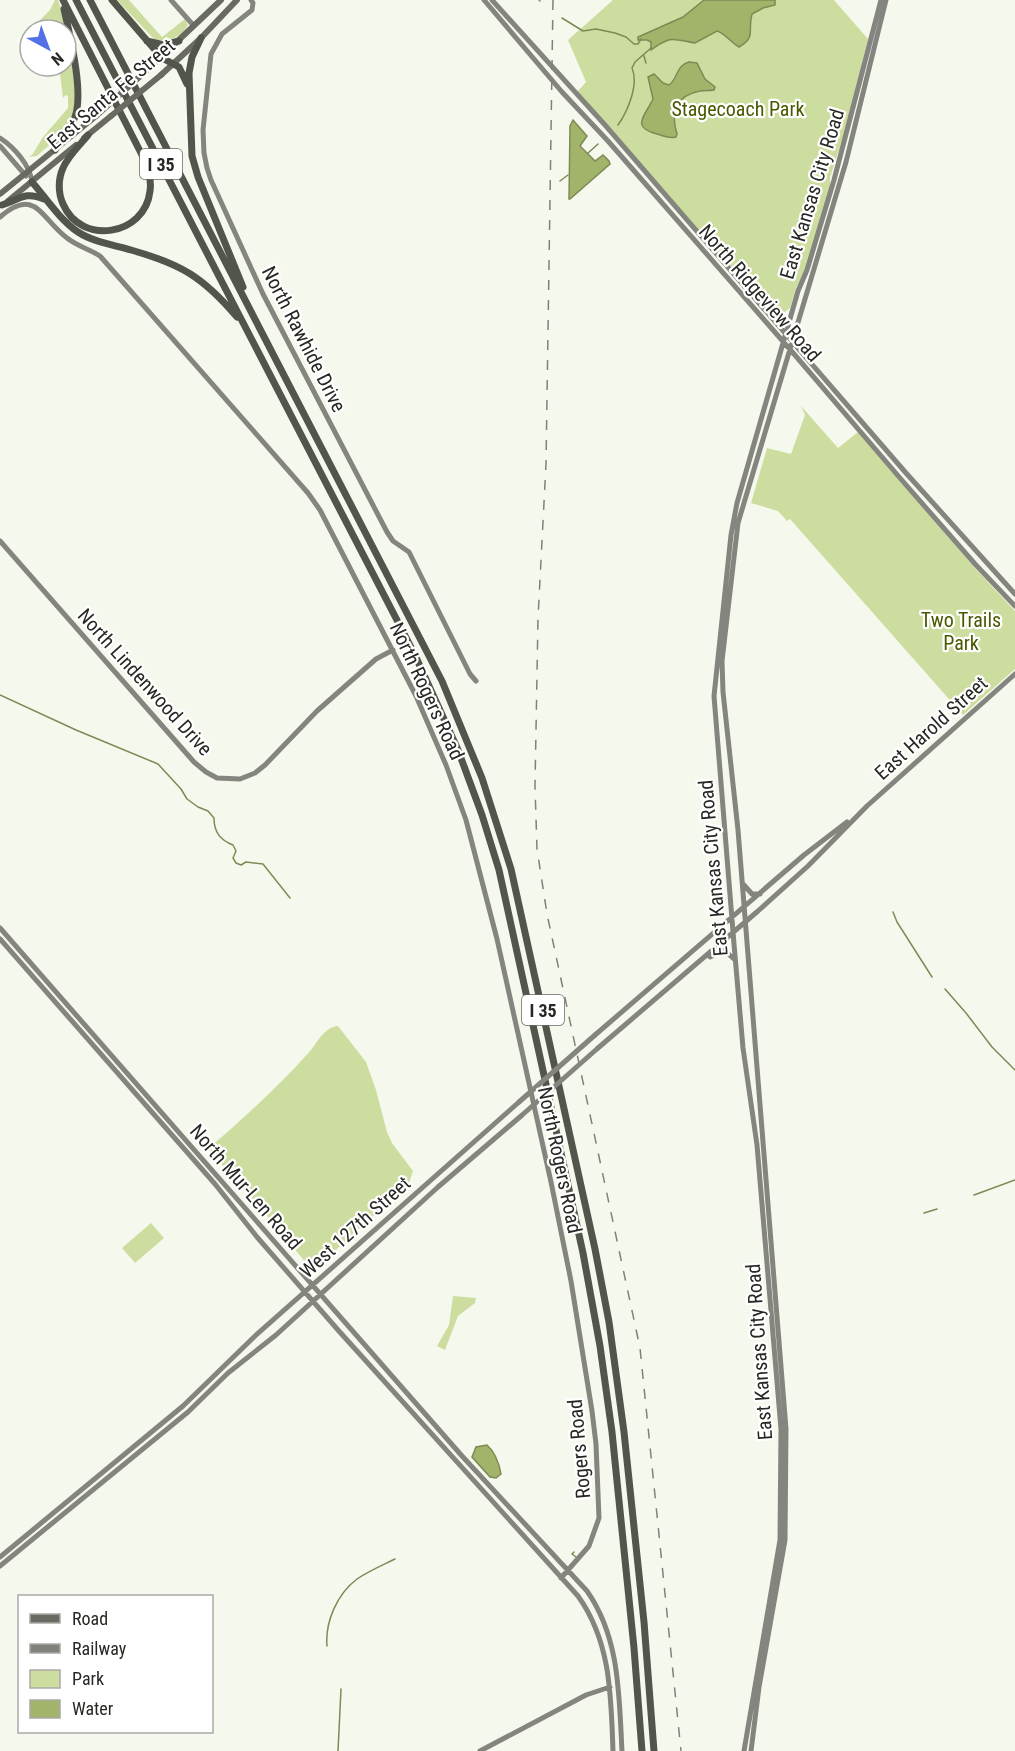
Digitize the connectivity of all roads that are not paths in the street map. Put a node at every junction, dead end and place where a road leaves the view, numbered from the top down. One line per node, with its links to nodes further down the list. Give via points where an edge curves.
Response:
1 (63, 0): 21 (highway, via 148,171 147,204 136,219 121,229 103,232 86,227 70,216 61,200 62,170); 24 (highway, via 72,40 78,104 74,120)
2 (76, 0): 32 (highway, I 35)
3 (90, 0): 31 (highway, I 35)
4 (112, 0): 16 (highway)
5 (171, 0): 14 (main road)
6 (221, 0): 14 (main road, East Santa Fe Street)
7 (231, 0): 13 (main road)
8 (237, 0): 13 (main road, East Santa Fe Street)
9 (251, 0): 42 (main road, North Rawhide Drive, via 252,10 222,34 210,57 203,130 209,175 263,294 386,531 391,540 409,552)
10 (484, 0): 35 (main road, North Ridgeview Road)
11 (492, 0): 33 (main road, North Ridgeview Road)
12 (883, 0): 33 (main road, East Kansas City Road, via 834,180); 34 (main road, East Kansas City Road, via 846,162)
13 (225, 12): 15 (main road, East Santa Fe Street)
14 (194, 26): 17 (main road, East Santa Fe Street)
15 (201, 38): 19 (main road, East Santa Fe Street); 20 (highway, via 190,63)
16 (147, 41): 17 (highway, via 164,45); 18 (highway)
17 (179, 41): 18 (main road, East Santa Fe Street)
18 (162, 58): 19 (highway); 24 (main road, East Santa Fe Street, bridge)
19 (174, 64): 20 (highway); 21 (main road, East Santa Fe Street, bridge)
20 (188, 87): 31 (highway, via 194,165)
21 (88, 135): 26 (main road, East Santa Fe Street)
22 (0, 138): 25 (main road)
23 (0, 146): 25 (main road)
24 (55, 150): 25 (main road, East Santa Fe Street)
25 (27, 172): 26 (main road); 27 (main road, East Santa Fe Street)
26 (32, 182): 28 (highway); 29 (main road, East Santa Fe Street)
27 (0, 194)
28 (47, 200): 29 (highway, via 24,195); 32 (highway, via 81,234 163,259 194,275 221,298)
29 (1, 206)
30 (0, 217): 40 (main road, North Rogers Road, via 18,205 31,205 67,238 109,265 308,492)
31 (255, 320): 70 (highway, I 35, via 442,681 482,778 511,869 610,1331 630,1485)
32 (246, 328): 69 (highway, I 35, via 432,689 472,786 499,870 581,1242 600,1346 618,1484)
33 (786, 333): 34 (main road, North Ridgeview Road); 35 (main road, East Kansas City Road)
34 (792, 341): 36 (main road, East Kansas City Road); 38 (main road, North Ridgeview Road)
35 (783, 342): 36 (main road, North Ridgeview Road); 47 (main road, East Kansas City Road, via 733,521 714,686)
36 (790, 350): 39 (main road, North Ridgeview Road); 44 (main road, East Kansas City Road, via 738,523 722,661)
37 (0, 541): 40 (main road, North Lindenwood Drive, via 194,762 217,778 240,779 260,770 317,711 376,659)
38 (1015, 594)
39 (1015, 606)
40 (393, 650): 59 (main road, North Rogers Road, via 427,719 469,830 498,939)
41 (1015, 674): 43 (main road, East Harold Street)
42 (476, 681)
43 (867, 806): 45 (main road, East Harold Street); 48 (main road, East Harold Street)
44 (742, 883): 45 (main road, via 752,894); 46 (main road, East Kansas City Road)
45 (762, 894): 46 (main road, East Harold Street)
46 (744, 909): 47 (main road, East Harold Street); 48 (main road, East Kansas City Road)
47 (732, 920): 50 (main road, East Kansas City Road); 55 (main road, West 127th Street, bridge, via 430,1179)
48 (745, 922): 50 (main road, East Harold Street); 72 (main road, East Kansas City Road, via 786,1439 785,1540)
49 (0, 928): 51 (main road, North Mur-Len Road)
50 (733, 933): 53 (main road, East Kansas City Road); 54 (main road, West 127th Street)
51 (9, 938): 52 (main road); 55 (main road, North Mur-Len Road)
52 (1, 943): 56 (main road, North Mur-Len Road, via 215,1184)
53 (735, 962): 54 (main road, via 728,951 722,951); 71 (main road, East Kansas City Road, via 757,1145 781,1429 780,1539)
54 (698, 964): 57 (main road, West 127th Street, bridge, via 438,1187)
55 (313, 1286): 56 (main road, West 127th Street); 57 (main road, North Mur-Len Road)
56 (305, 1292): 58 (main road, North Mur-Len Road); 60 (main road, West 127th Street, via 169,1418)
57 (321, 1295): 58 (main road, West 127th Street); 62 (main road, North Mur-Len Road, via 462,1456)
58 (313, 1301): 61 (main road, West 127th Street, via 160,1436); 63 (main road, North Mur-Len Road)
59 (576, 1306): 62 (main road, Rogers Road, via 596,1444 600,1511 590,1546)
60 (0, 1557)
61 (0, 1566)
62 (569, 1570): 63 (main road, Rogers Road); 64 (main road, North Mur-Len Road, via 593,1600 605,1624)
63 (561, 1578): 65 (main road, North Mur-Len Road, via 596,1626)
64 (618, 1686): 65 (main road); 68 (main road, North Mur-Len Road)
65 (610, 1687): 66 (main road, via 586,1695); 67 (main road, North Mur-Len Road)
66 (480, 1751)
67 (614, 1751)
68 (622, 1751)
69 (642, 1751)
70 (654, 1751)
71 (744, 1751)
72 (751, 1751)

